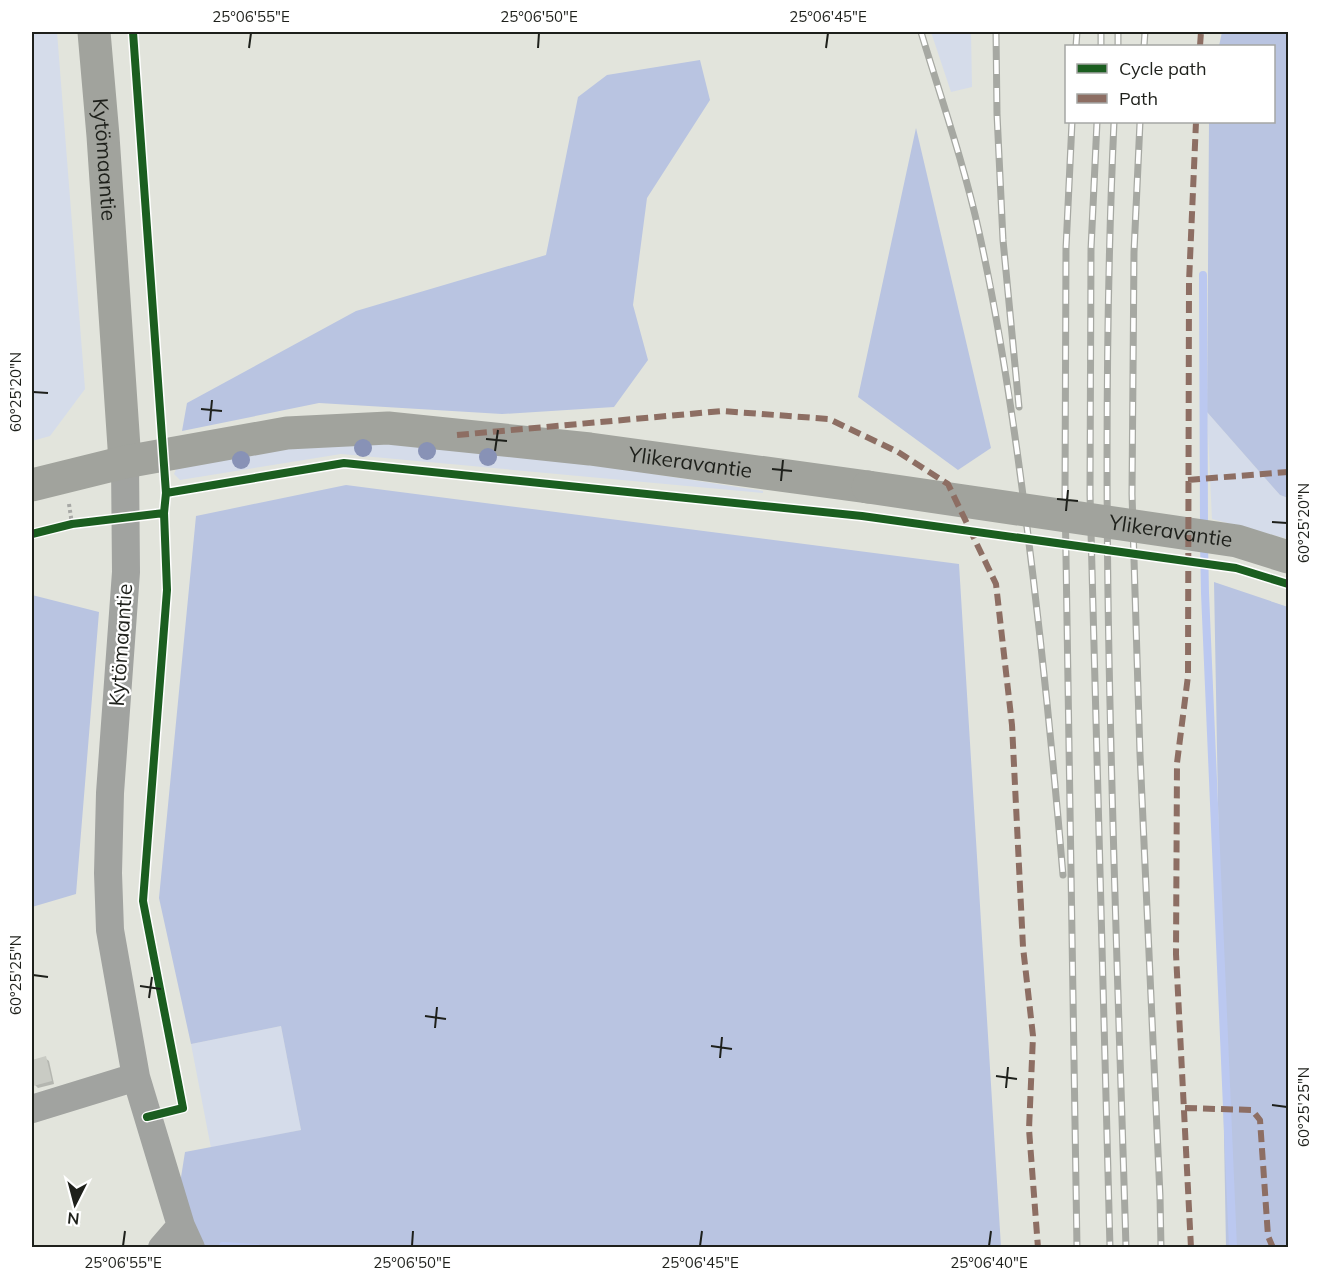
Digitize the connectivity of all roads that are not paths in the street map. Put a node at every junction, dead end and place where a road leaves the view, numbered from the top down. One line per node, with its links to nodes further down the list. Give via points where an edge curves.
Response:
1 (94, 32): 2 (street, Kytömaantie)
2 (125, 462): 3 (street, Ylikeravantie); 4 (street, Ylikeravantie, bridge, via 287,433 388,428 590,449 868,487 1237,542); 5 (street, Kytömaantie, via 126,572 108,873 110,930)
3 (32, 485)
4 (1288, 557)
5 (136, 1077): 6 (street); 7 (street, Kytömaantie)
6 (32, 1109)
7 (186, 1237): 8 (street)
8 (162, 1248)

